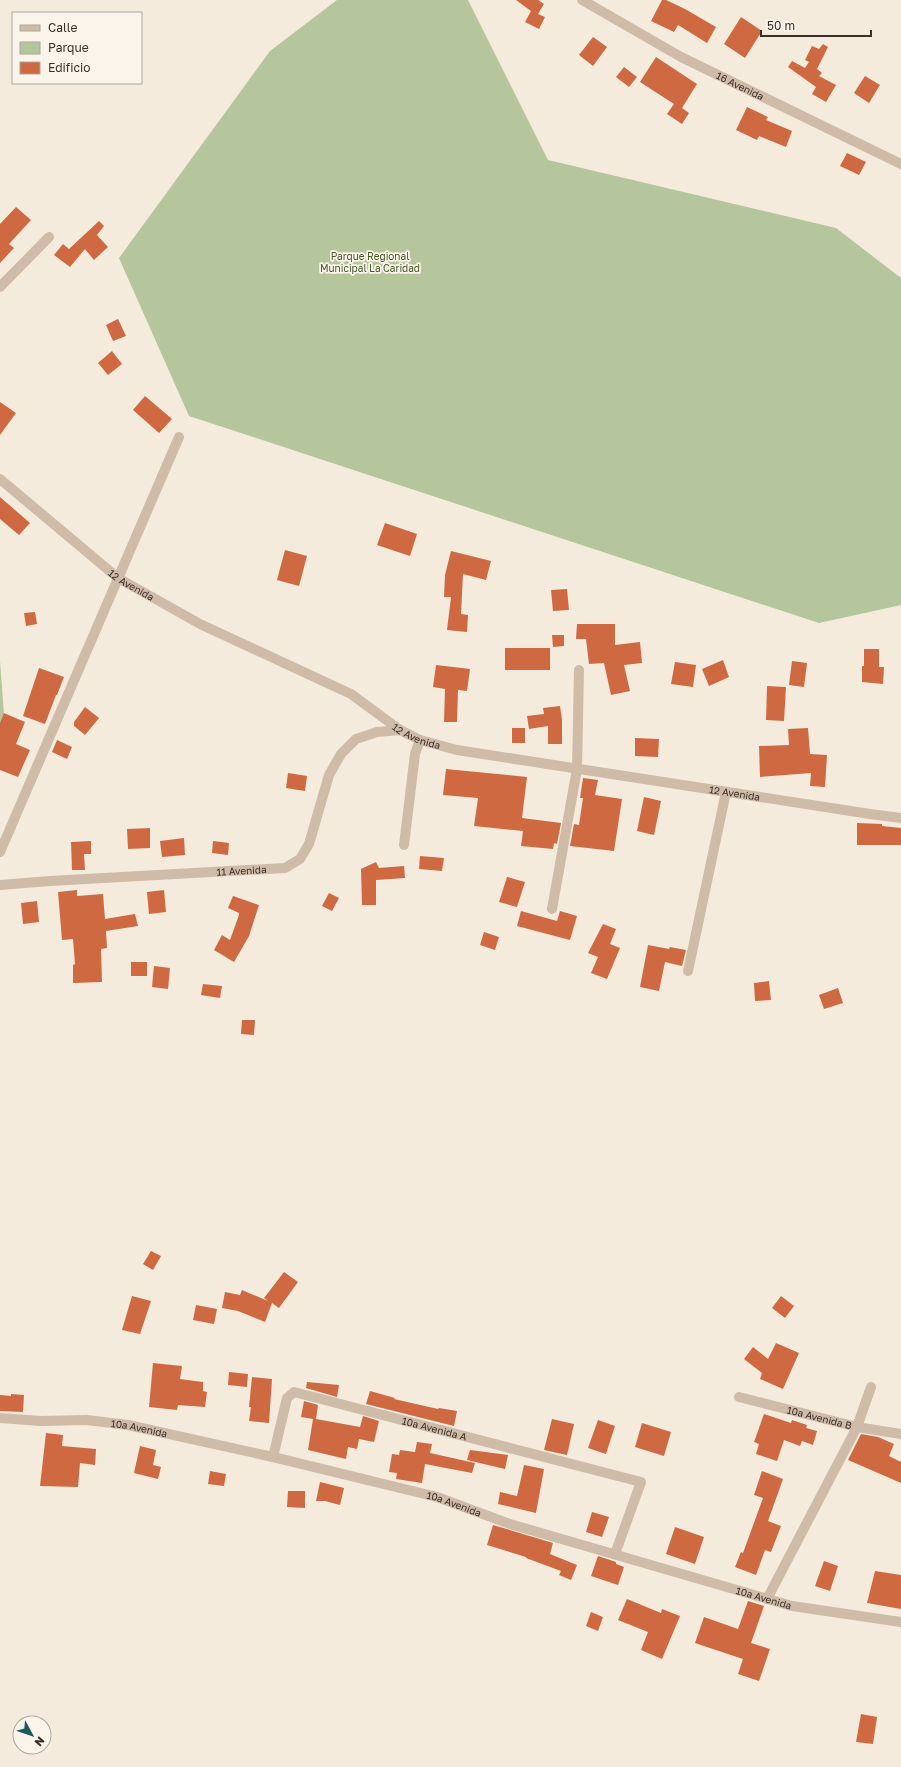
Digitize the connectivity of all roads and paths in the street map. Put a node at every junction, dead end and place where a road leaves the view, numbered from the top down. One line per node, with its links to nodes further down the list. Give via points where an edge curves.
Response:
1 (582, 0): 2 (street, 16 Avenida, via 681,57)
2 (901, 164)
3 (49, 237): 4 (street)
4 (0, 287)
5 (179, 437): 7 (street)
6 (0, 479): 7 (street, 12 Avenida)
7 (118, 578): 9 (street, 12 Avenida, via 200,624 351,694); 15 (street)
8 (579, 670): 11 (street)
9 (400, 730): 10 (street, 12 Avenida); 16 (street, 11 Avenida, via 376,732 356,739 341,754 329,775 309,844 300,859 285,868)
10 (420, 740): 11 (street, 12 Avenida, via 457,750); 14 (street, via 415,754)
11 (577, 769): 12 (street, 12 Avenida); 17 (street)
12 (726, 792): 13 (street, 12 Avenida); 18 (street)
13 (901, 818)
14 (404, 845)
15 (0, 852)
16 (0, 885)
17 (552, 909)
18 (688, 971)
19 (871, 1387): 22 (street)
20 (739, 1397): 22 (street, 10a Avenida B)
21 (0, 1418): 24 (street, 10a Avenida, via 41,1421 87,1420 128,1425)
22 (857, 1427): 23 (street, 10a Avenida B); 26 (street)
23 (901, 1434)
24 (273, 1457): 25 (street, 10a Avenida, via 437,1497 510,1524); 25 (street, 10a Avenida A, via 288,1398 294,1392 641,1482)
25 (615, 1554): 26 (street, 10a Avenida)
26 (767, 1599): 27 (street, 10a Avenida, via 792,1606)
27 (901, 1622)

